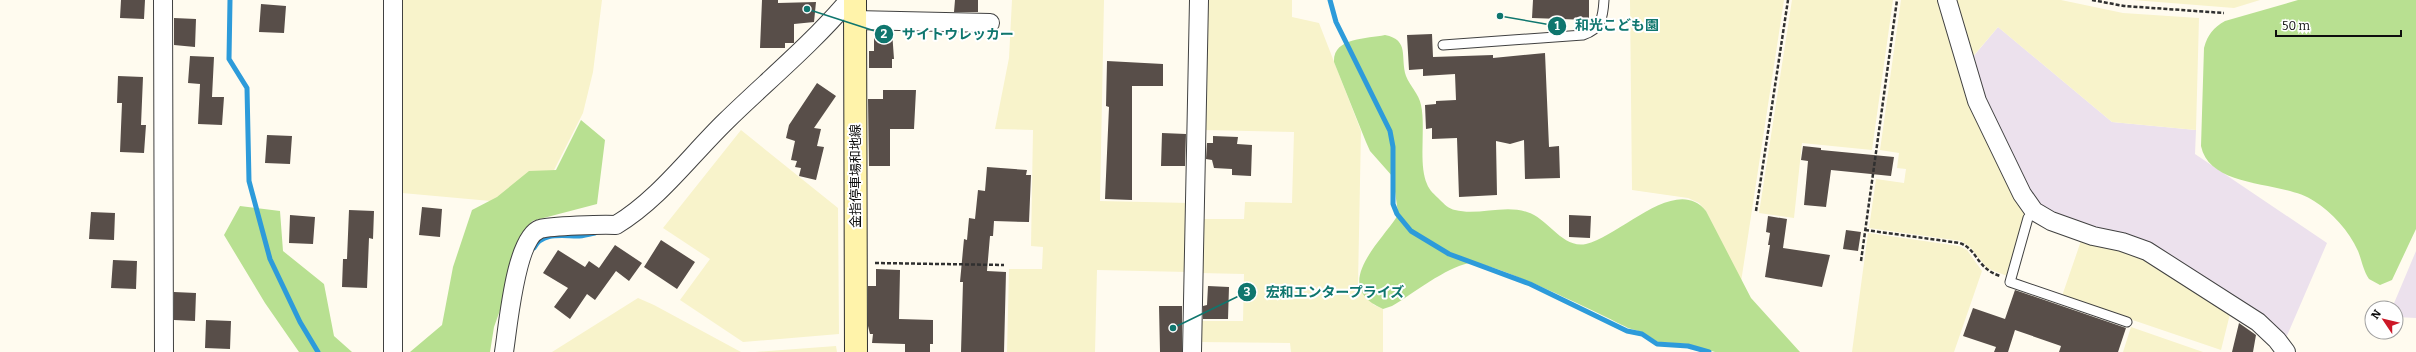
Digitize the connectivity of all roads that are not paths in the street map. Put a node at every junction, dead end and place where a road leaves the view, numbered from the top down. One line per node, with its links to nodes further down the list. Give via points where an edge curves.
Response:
1 (163, 0): 11 (street)
2 (393, 0): 12 (street)
3 (1199, 0): 15 (street)
4 (1604, 0): 8 (lane, via 1600,24 1593,32 1583,35)
5 (1947, 0): 9 (street, via 1977,101 2022,194)
6 (853, 7): 7 (street); 13 (street, via 825,28 725,121 665,184 626,219 616,225 540,229 528,240 510,301); 14 (main road, 金指停車場和地線)
7 (990, 23)
8 (1443, 45)
9 (2034, 211): 10 (lane, via 2028,218 2010,282); 16 (street, via 2051,221 2093,236 2127,243 2147,251 2258,322 2273,335)
10 (2127, 322)
11 (164, 352)
12 (393, 352)
13 (504, 352)
14 (856, 352)
15 (1192, 352)
16 (2286, 352)

